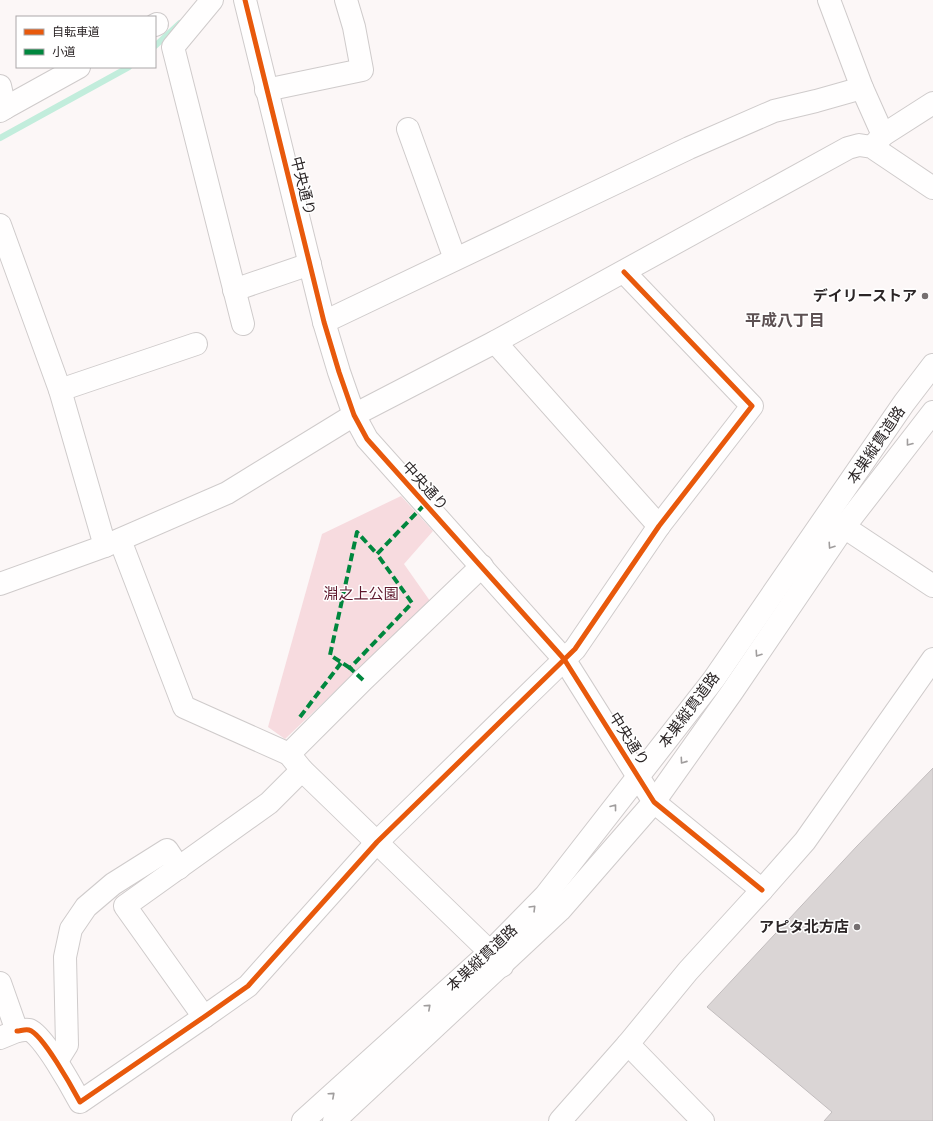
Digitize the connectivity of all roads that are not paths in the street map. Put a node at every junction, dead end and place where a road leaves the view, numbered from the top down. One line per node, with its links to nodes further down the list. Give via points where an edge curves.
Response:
1 (212, 0): 18 (street, via 173,46)
2 (245, 0): 8 (street, 中央通り)
3 (346, 0): 8 (street, via 362,70)
4 (830, 0): 7 (street)
5 (77, 68): 10 (street)
6 (0, 86): 10 (street)
7 (862, 88): 12 (street); 15 (street, via 774,111 689,148)
8 (266, 90): 16 (street, 中央通り)
9 (933, 103): 12 (street)
10 (2, 109)
11 (408, 129): 15 (street)
12 (878, 141): 13 (street); 17 (street, via 848,148)
13 (933, 188)
14 (0, 225): 24 (street)
15 (455, 259): 19 (street)
16 (310, 264): 18 (street); 19 (street, 中央通り)
17 (624, 272): 21 (street); 27 (street, via 752,406)
18 (234, 290): 20 (street)
19 (324, 322): 26 (street, 中央通り)
20 (243, 324)
21 (495, 342): 26 (street); 27 (street)
22 (196, 344): 24 (street)
23 (933, 365): 36 (street, 本巣縦貫道路, via 904,403 714,679)
24 (60, 390): 29 (street)
25 (933, 412): 28 (street, 本巣縦貫道路, one-way to 28)
26 (354, 415): 29 (street, via 226,494); 30 (street, 中央通り, via 367,439)
27 (659, 526): 33 (street, via 575,649)
28 (844, 527): 32 (street); 37 (street, 本巣縦貫道路, one-way to 37)
29 (112, 543): 31 (street); 35 (street, via 184,707)
30 (482, 566): 33 (street, 中央通り); 35 (street, via 363,680)
31 (0, 584)
32 (933, 586)
33 (564, 659): 36 (street, 中央通り); 38 (street)
34 (933, 659): 40 (street, via 805,841)
35 (295, 762): 38 (street); 39 (street, via 270,803)
36 (638, 777): 37 (street, 中央通り); 41 (street, 本巣縦貫道路, one-way to 36)
37 (654, 802): 40 (street, 中央通り); 41 (street, 本巣縦貫道路, via 560,910)
38 (377, 842): 41 (street); 43 (street, via 248,986)
39 (179, 868): 43 (street, via 125,906); 46 (street, via 167,850 113,884 86,907 71,929 65,957 67,1045)
40 (762, 890): 45 (street, via 688,971)
41 (496, 959): 47 (street, 本巣縦貫道路, one-way to 41); 48 (street, 本巣縦貫道路)
42 (0, 983): 44 (street)
43 (204, 1017): 46 (street, via 80,1102)
44 (8, 1035): 46 (street, via 29,1030 38,1034)
45 (628, 1044): 49 (street); 50 (street)
46 (57, 1061)
47 (303, 1121)
48 (334, 1121)
49 (560, 1121)
50 (703, 1121)

